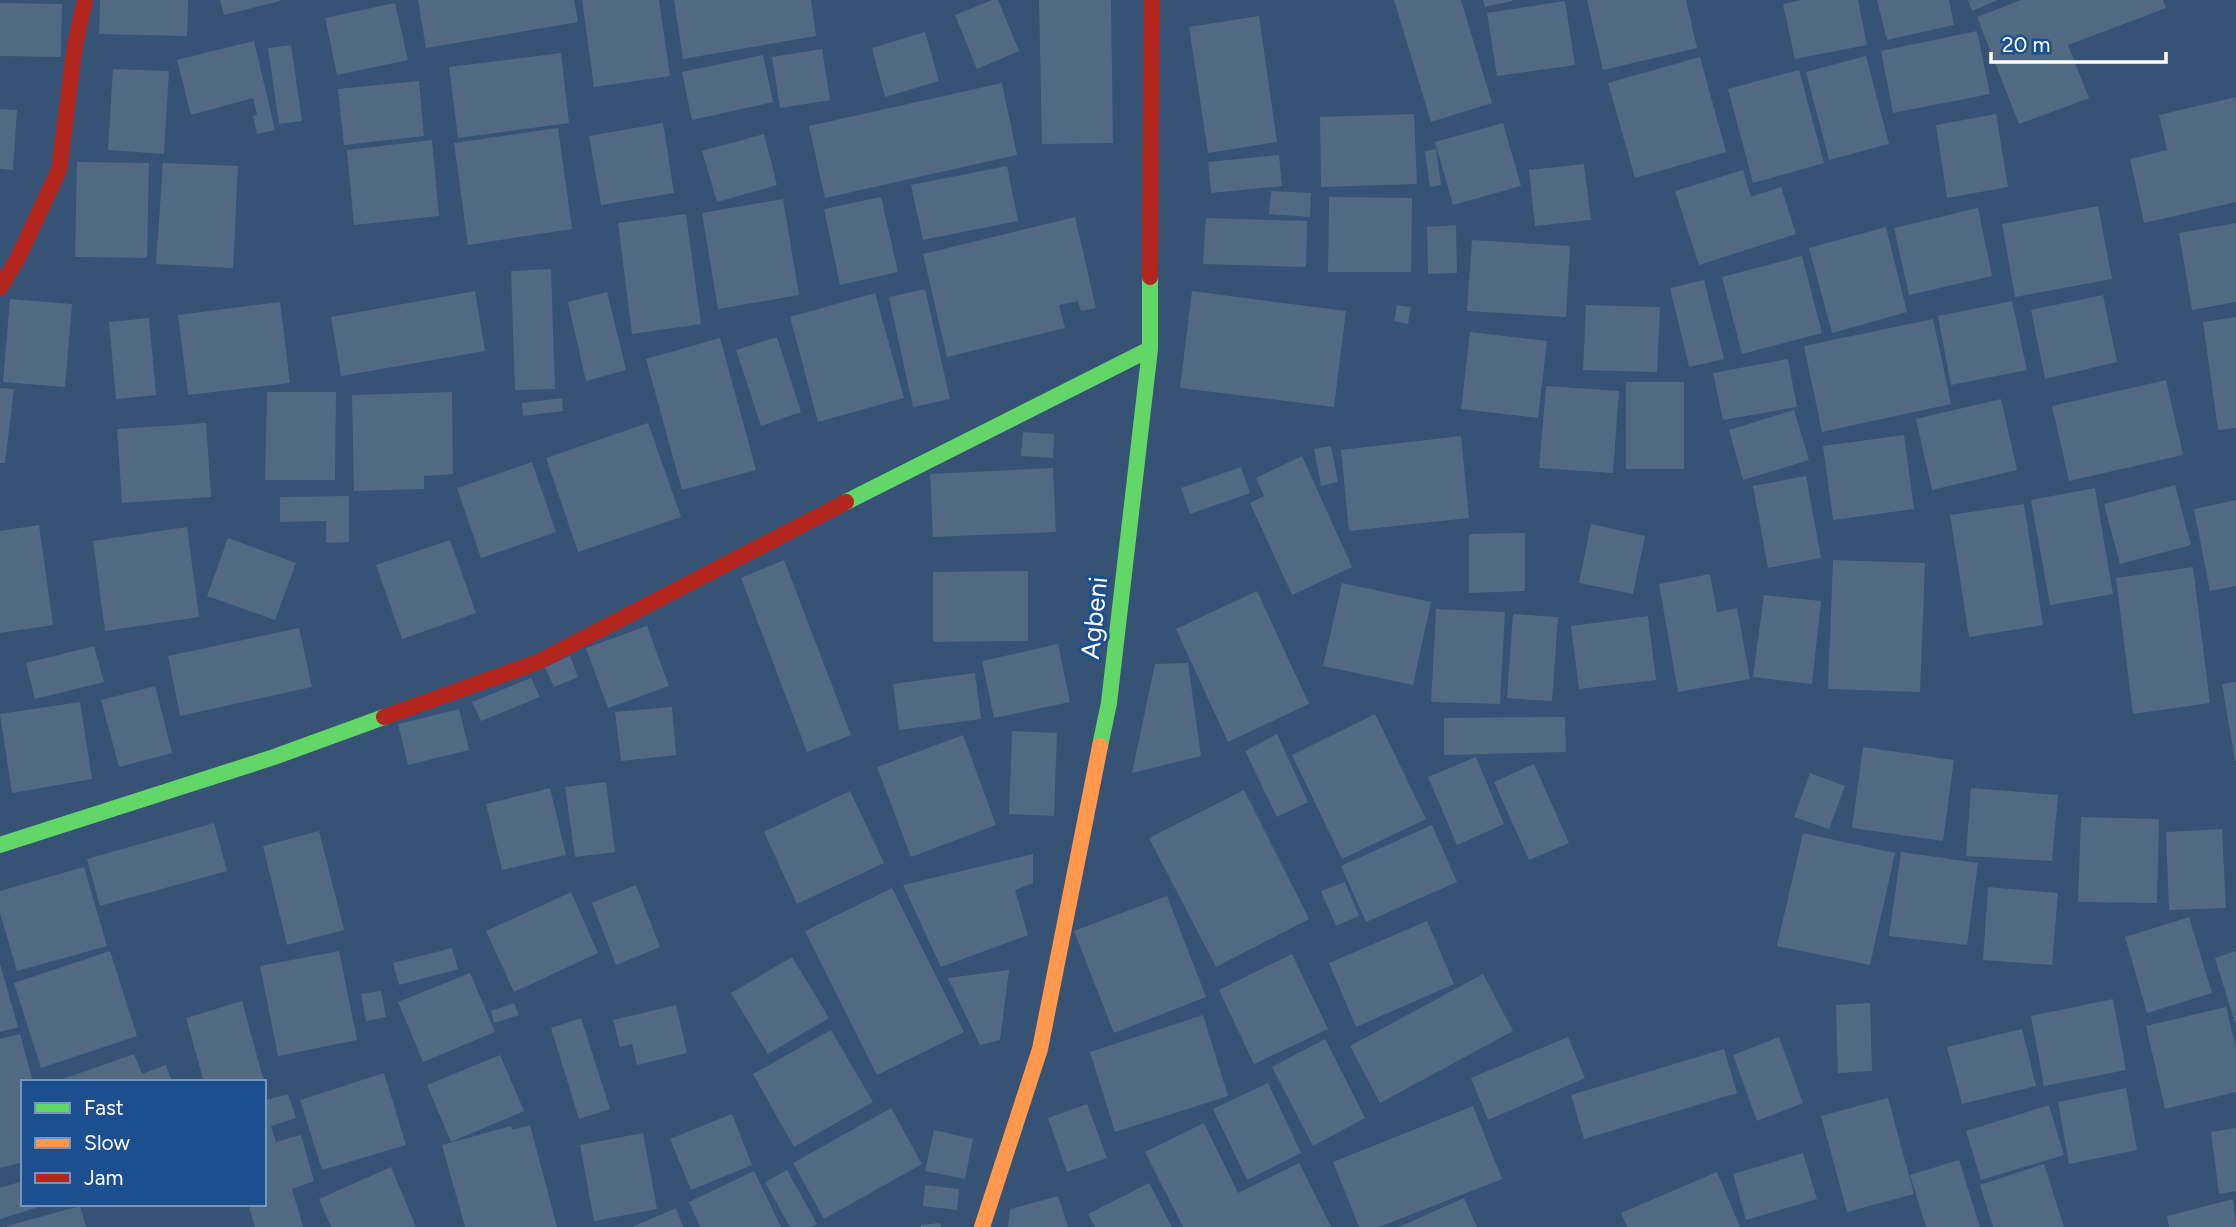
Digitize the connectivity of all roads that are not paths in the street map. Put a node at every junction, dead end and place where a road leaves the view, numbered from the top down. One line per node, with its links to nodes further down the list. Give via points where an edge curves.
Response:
1 (85, 0): 3 (street, via 59,170)
2 (1152, 0): 4 (street, Agbeni)
3 (0, 288)
4 (1150, 349): 5 (street, via 538,662 274,757); 6 (street, Agbeni, via 1110,704 1040,1049)
5 (0, 845)
6 (982, 1227)

